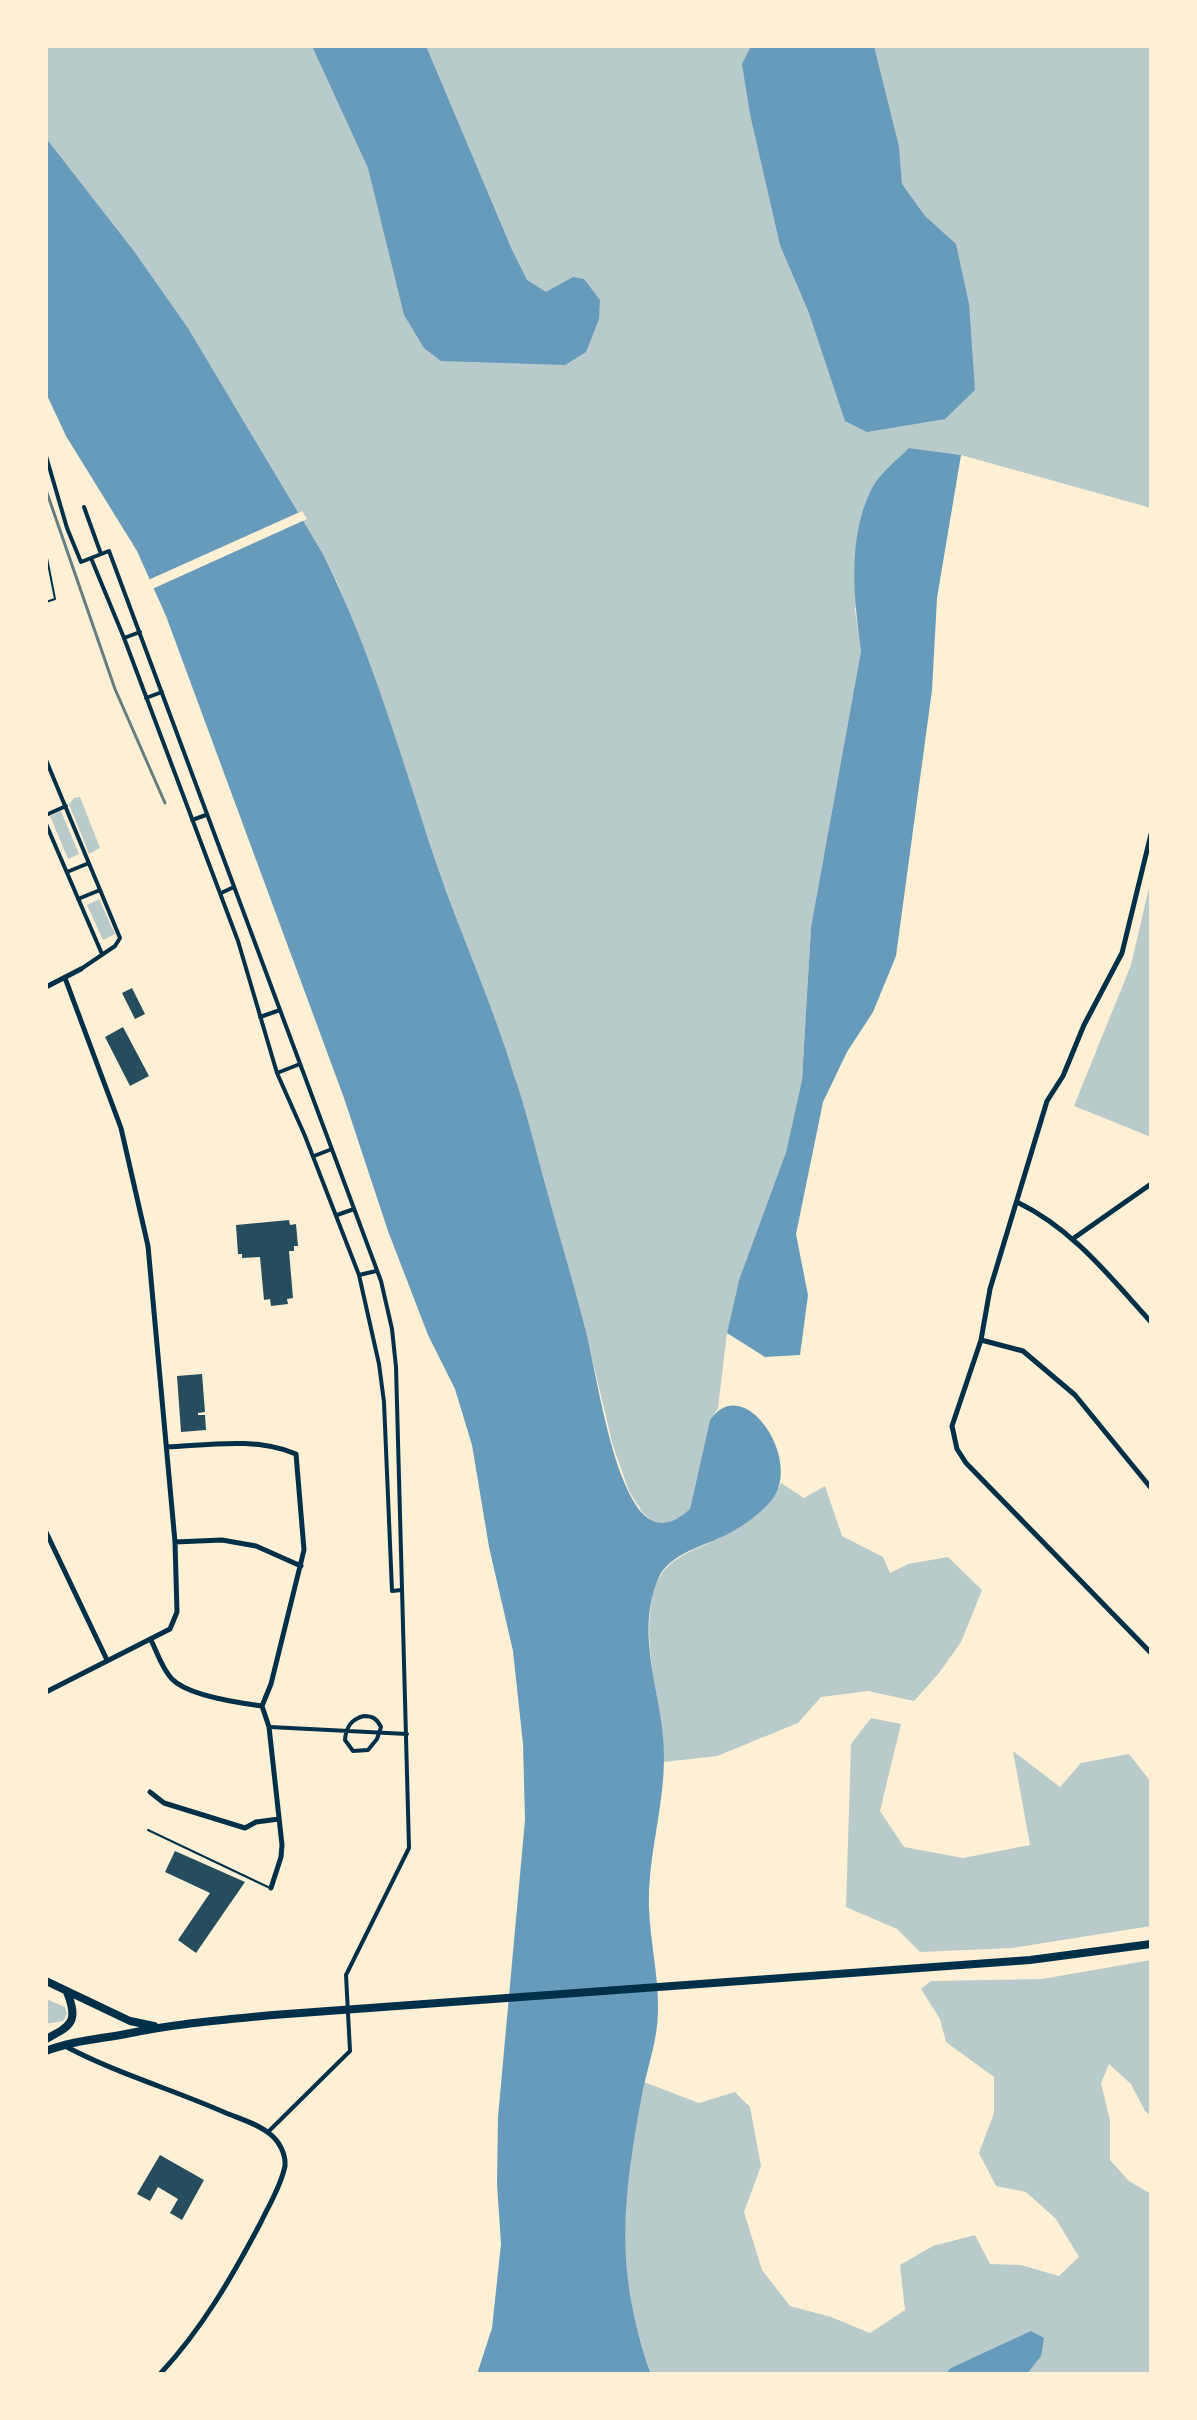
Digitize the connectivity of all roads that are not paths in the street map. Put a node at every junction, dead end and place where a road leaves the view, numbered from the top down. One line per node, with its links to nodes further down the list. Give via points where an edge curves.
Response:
1 (46, 456): 4 (street, via 81,562)
2 (84, 507): 3 (street)
3 (101, 554): 4 (street); 5 (street, via 109,551)
4 (91, 558): 6 (street)
5 (140, 632): 6 (street); 7 (street)
6 (124, 638): 8 (street)
7 (162, 692): 8 (street); 13 (street)
8 (146, 698): 14 (street)
9 (46, 760): 10 (street)
10 (48, 770): 11 (street)
11 (66, 806): 12 (street); 17 (street)
12 (46, 815)
13 (206, 815): 14 (street); 19 (street)
14 (192, 820): 21 (street)
15 (46, 824): 18 (street)
16 (1151, 834): 35 (street, via 1122,953 1047,1101)
17 (89, 863): 18 (street); 20 (street)
18 (67, 872): 22 (street)
19 (234, 887): 21 (street); 27 (street)
20 (100, 890): 22 (street); 23 (street, via 120,938)
21 (221, 893): 28 (street)
22 (78, 899): 23 (street)
23 (103, 954): 24 (street)
24 (81, 969): 25 (street)
25 (65, 978): 26 (street); 43 (street, via 121,1128 148,1246)
26 (46, 987)
27 (280, 1010): 28 (street); 29 (street)
28 (260, 1017): 30 (street)
29 (300, 1064): 30 (street); 31 (street)
30 (277, 1073): 32 (street)
31 (332, 1149): 32 (street); 36 (street)
32 (314, 1156): 37 (street)
33 (1151, 1184): 34 (street)
34 (1148, 1191): 38 (street)
35 (1017, 1202): 38 (street); 42 (street, via 990,1289)
36 (354, 1209): 37 (street); 39 (street)
37 (337, 1215): 40 (street)
38 (1074, 1238): 41 (street)
39 (376, 1271): 40 (street); 48 (street, via 396,1367)
40 (359, 1275): 48 (street, via 384,1402 392,1591)
41 (1151, 1322)
42 (981, 1340): 44 (street, via 1023,1351 1075,1395); 50 (street, via 952,1426 957,1449)
43 (167, 1447): 46 (street); 47 (street, via 228,1444 296,1454 304,1533)
44 (1151, 1488)
45 (46, 1532): 51 (street)
46 (175, 1542): 47 (street, via 222,1540 256,1546); 49 (street, via 177,1612 170,1629)
47 (301, 1566): 53 (street)
48 (401, 1590): 57 (street)
49 (151, 1640): 51 (street); 53 (street, via 171,1679 181,1686)
50 (1151, 1653)
51 (107, 1660): 52 (street)
52 (46, 1692)
53 (262, 1706): 54 (street)
54 (269, 1727): 55 (street); 59 (street)
55 (346, 1731): 56 (street); 56 (street, via 358,1717 371,1716); 56 (street, via 353,1751 368,1750)
56 (380, 1733): 57 (street)
57 (407, 1734): 69 (street, via 409,1848 346,1975 350,2051)
58 (150, 1792): 59 (street, via 164,1803 245,1828)
59 (279, 1819): 61 (street, via 281,1857)
60 (148, 1830): 61 (lane)
61 (271, 1888)
62 (1151, 1944): 65 (main road, via 1062,1957)
63 (48, 1984): 64 (main road)
64 (67, 1992): 65 (main road, via 130,2021); 66 (main road, via 72,2008 69,2025)
65 (155, 2026): 67 (main road)
66 (47, 2037): 67 (main road)
67 (62, 2045): 68 (main road); 69 (street)
68 (46, 2051)
69 (268, 2132): 70 (street, via 285,2158 275,2193 241,2261 192,2338)
70 (160, 2374)

